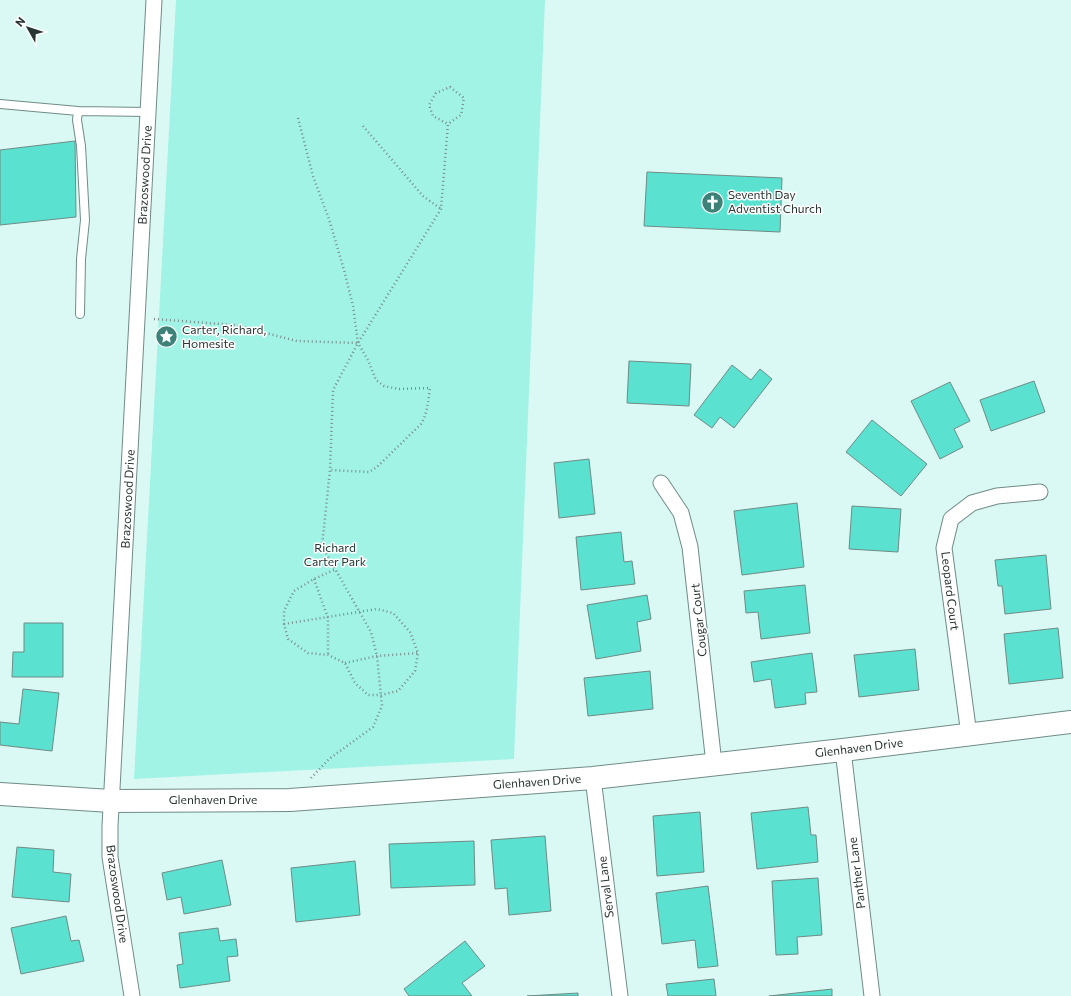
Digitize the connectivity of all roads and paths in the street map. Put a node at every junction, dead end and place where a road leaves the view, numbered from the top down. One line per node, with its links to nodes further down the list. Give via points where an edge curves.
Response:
1 (154, 0): 4 (street, Brazoswood Drive)
2 (0, 104): 3 (lane)
3 (78, 111): 4 (lane); 9 (lane, via 85,220)
4 (148, 112): 10 (street, Brazoswood Drive)
5 (298, 118): 11 (path, via 313,176 344,270 353,306)
6 (448, 124): 6 (path, via 461,115 464,98 450,88 436,93 429,105 433,116); 8 (path)
7 (363, 126): 8 (path, via 423,196)
8 (441, 209): 11 (path)
9 (80, 314)
10 (137, 317): 11 (path, via 235,325 297,341); 32 (street, Brazoswood Drive)
11 (358, 344): 12 (path, via 333,390); 12 (path, via 376,380 384,386 399,389 430,388 428,406 425,418 415,431 369,472)
12 (330, 470): 15 (path, via 322,546)
13 (660, 483): 28 (street, Cougar Court, via 681,513 690,547)
14 (1040, 492): 26 (street, Leopard Court, via 997,496 972,502 951,519 944,548)
15 (336, 569): 16 (path); 17 (path)
16 (314, 579): 18 (path); 19 (path, via 294,591 284,611)
17 (360, 613): 18 (path); 20 (path, via 377,609 393,613 410,632); 22 (path, via 372,632)
18 (328, 618): 19 (path); 21 (path)
19 (284, 624): 21 (path, via 288,639 308,653)
20 (418, 653): 22 (path); 24 (path, via 415,671 398,691)
21 (328, 655): 23 (path)
22 (377, 656): 23 (path); 24 (path)
23 (345, 663): 24 (path, via 355,683 368,695)
24 (382, 695): 31 (path, via 382,706 373,727 329,759)
25 (1071, 722): 26 (street, Glenhaven Drive)
26 (969, 735): 27 (street, Glenhaven Drive)
27 (843, 750): 28 (street, Glenhaven Drive); 35 (street, Panther Lane)
28 (714, 764): 29 (street, Glenhaven Drive)
29 (594, 778): 31 (street, Glenhaven Drive); 34 (street, Serval Lane)
30 (0, 794): 32 (street, Glenhaven Drive)
31 (290, 800): 32 (street, Glenhaven Drive)
32 (111, 801): 33 (street, Brazoswood Drive, via 110,857)
33 (132, 996)
34 (620, 996)
35 (872, 996)

